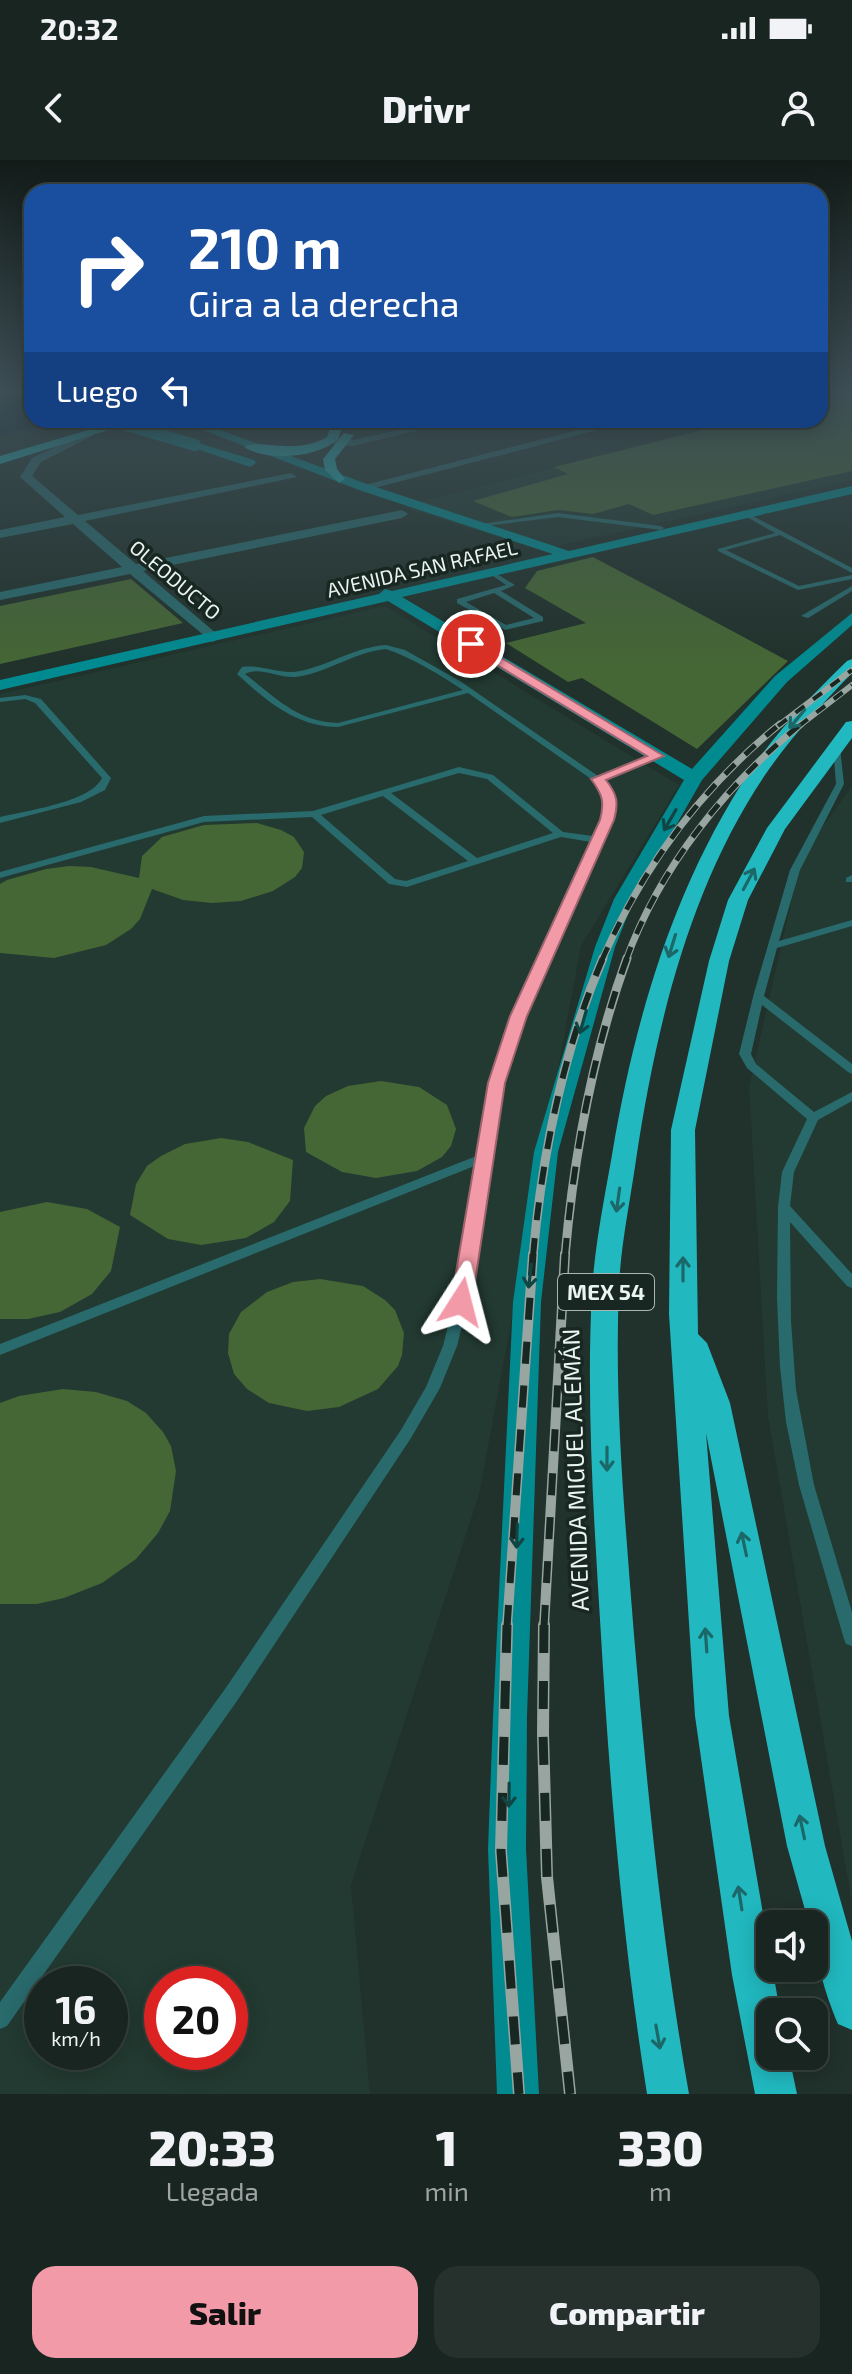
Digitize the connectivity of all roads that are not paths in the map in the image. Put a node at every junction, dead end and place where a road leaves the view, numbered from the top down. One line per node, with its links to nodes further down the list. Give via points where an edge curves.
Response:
1 (30, 480): 10 (street, OLEODUCTO)
2 (275, 480): 10 (street)
3 (343, 480): 6 (street)
4 (390, 480): 6 (street)
5 (319, 486): 8 (street)
6 (363, 487): 11 (street)
7 (852, 487): 9 (street, AVENIDA SAN RAFAEL); 12 (street, AVENIDA SAN RAFAEL)
8 (402, 514): 13 (street); 20 (street)
9 (747, 515): 14 (lane); 18 (street, AVENIDA SAN RAFAEL)
10 (74, 520): 15 (street); 20 (street, OLEODUCTO)
11 (477, 525): 12 (lane, via 558,515); 16 (street)
12 (661, 528): 17 (street, AVENIDA SAN RAFAEL)
13 (444, 529)
14 (781, 533): 22 (lane); 23 (lane, via 720,550 798,588)
15 (0, 534)
16 (518, 539): 17 (street); 18 (street)
17 (614, 539): 18 (street, AVENIDA SAN RAFAEL)
18 (564, 554): 19 (street, AVENIDA SAN RAFAEL)
19 (534, 561): 21 (street, AVENIDA SAN RAFAEL); 21 (street, via 503,554)
20 (130, 569): 27 (street); 30 (street, OLEODUCTO)
21 (486, 571): 25 (lane, via 511,585); 26 (street, AVENIDA SAN RAFAEL)
22 (852, 571)
23 (852, 577)
24 (852, 588): 28 (lane)
25 (495, 591): 25 (lane, via 461,602 505,628 540,619)
26 (387, 594): 30 (street, AVENIDA SAN RAFAEL); 37 (street)
27 (0, 596)
28 (805, 616)
29 (852, 617): 38 (street, via 781,679)
30 (208, 634): 32 (street, AVENIDA SAN RAFAEL); 33 (street, AVENIDA SAN RAFAEL)
31 (852, 664): 62 (highway, AVENIDA MIGUEL ALEMÁN / MEX 54, one-way to 62, via 795,721 757,773 676,934 649,1020 606,1284 607,1475 630,1817 648,1981)
32 (0, 677)
33 (0, 685)
34 (468, 691): 34 (lane, via 319,726 304,722 241,674 254,667 296,675 384,647 395,648); 39 (lane)
35 (0, 700): 42 (lane, via 25,697 41,703 104,773 107,783 78,800)
36 (844, 737): 48 (lane, via 840,784 799,857); 56 (highway, MEX 54, one-way to 36, via 683,1130 719,961 738,900 776,828)
37 (658, 756): 38 (street); 39 (lane)
38 (694, 778): 61 (street, one-way to 61, via 613,922 546,1152 527,1302 510,1717 507,1849)
39 (597, 779): 44 (lane, via 609,792 611,806)
40 (384, 792): 41 (lane); 43 (lane, via 447,772 479,773); 45 (lane)
41 (314, 814): 45 (lane, via 392,882); 46 (lane, via 204,819)
42 (0, 820)
43 (560, 834): 44 (lane); 45 (lane)
44 (598, 840): 53 (lane, via 505,1053)
45 (476, 862)
46 (0, 875)
47 (852, 923): 48 (lane)
48 (773, 946): 49 (lane)
49 (758, 997): 50 (lane); 52 (lane, via 746,1058)
50 (852, 1070)
51 (852, 1096): 52 (lane)
52 (813, 1118): 54 (lane, via 788,1172)
53 (484, 1158): 57 (lane); 60 (lane, via 461,1302 433,1388 231,1695)
54 (784, 1207): 55 (lane); 58 (lane, via 789,1391 814,1515)
55 (852, 1283)
56 (683, 1314): 59 (highway, one-way to 56, via 806,1846 715,1403); 63 (highway, MEX 54, one-way to 56, via 712,1716)
57 (0, 1350)
58 (852, 1639)
59 (852, 2010)
60 (0, 2019)
61 (518, 2094)
62 (668, 2094)
63 (776, 2094)

